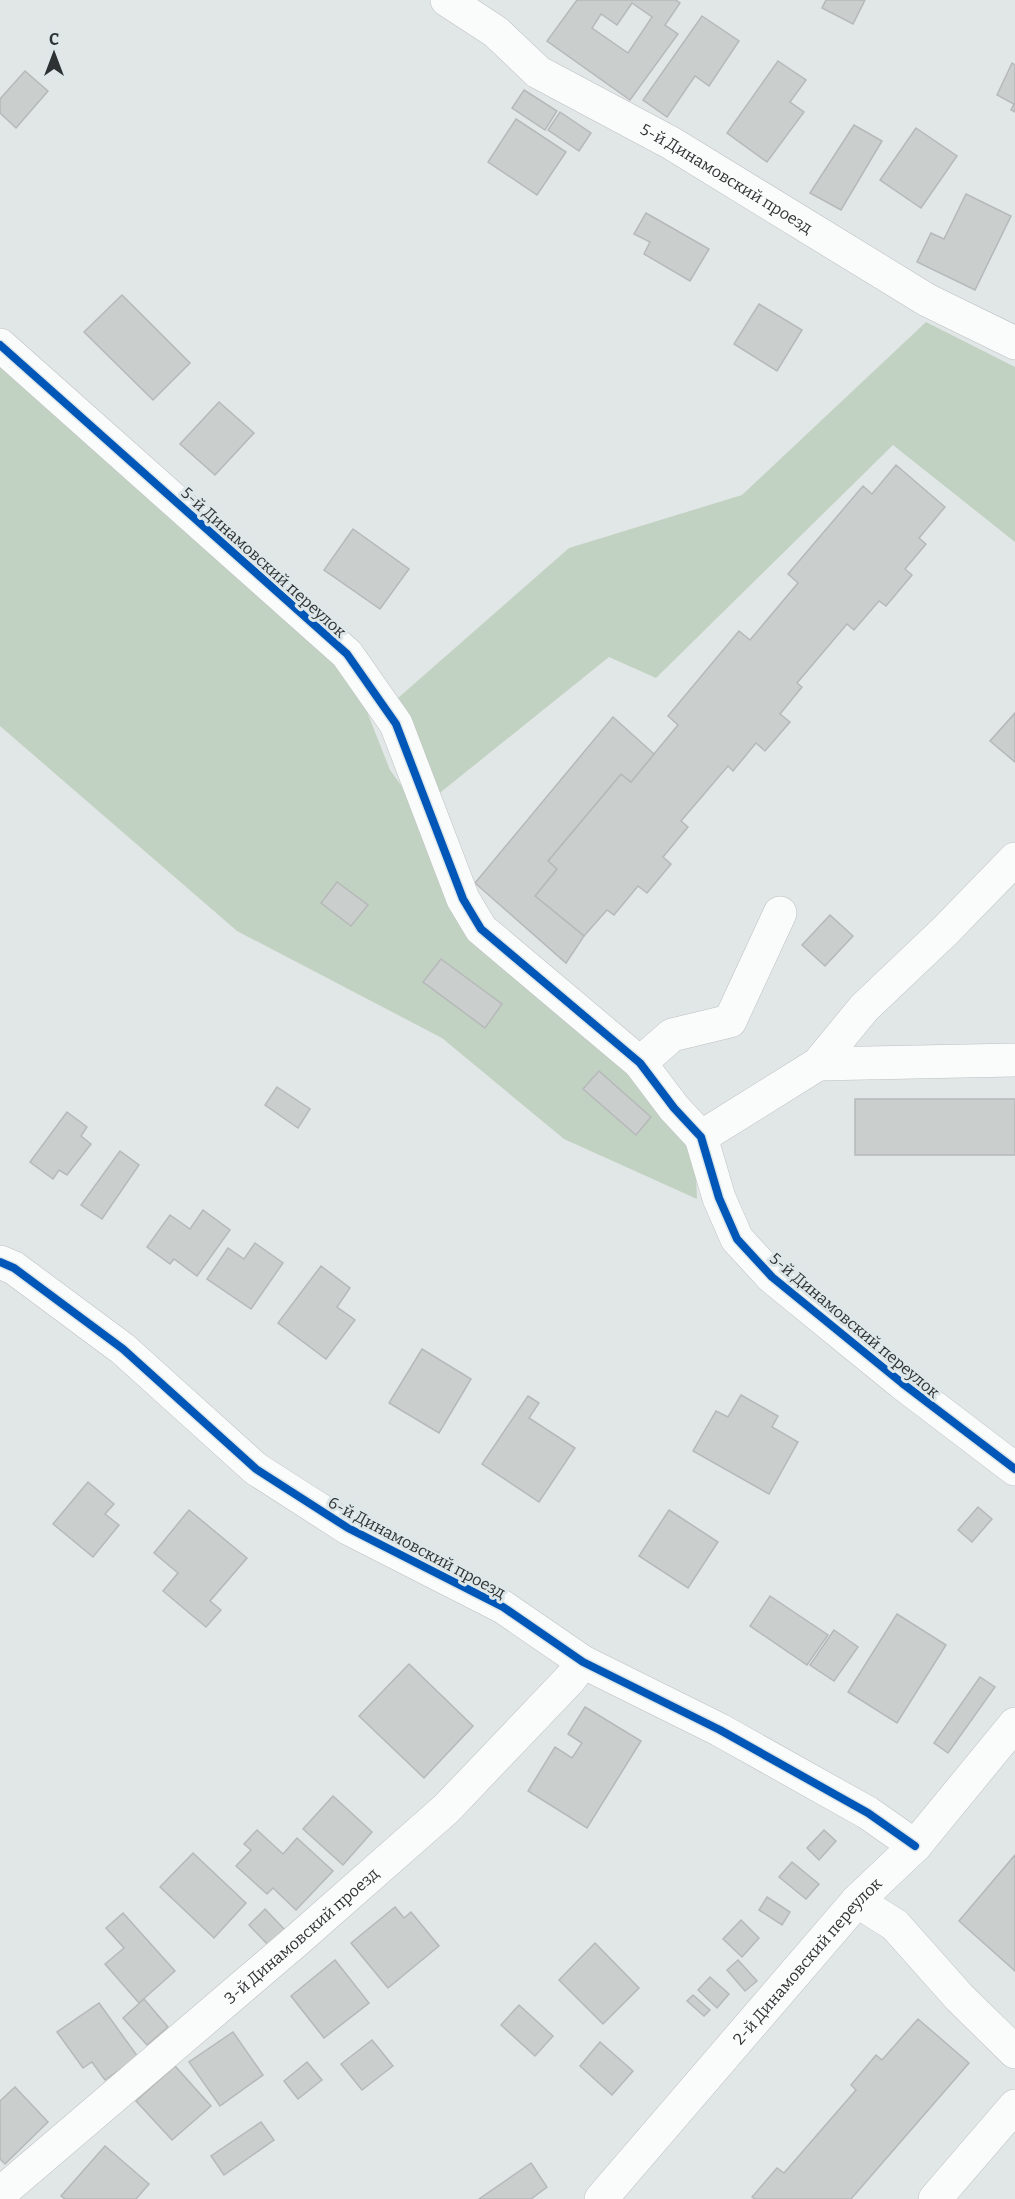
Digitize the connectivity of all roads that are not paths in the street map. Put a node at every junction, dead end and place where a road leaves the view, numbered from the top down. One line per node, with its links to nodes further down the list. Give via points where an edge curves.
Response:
1 (447, 0): 2 (street, 5-й Динамовский проезд, via 496,32 538,72 671,143 927,300)
2 (1015, 343)
3 (0, 345): 7 (street, 5-й Динамовский переулок, via 347,654 396,724 463,899 481,929)
4 (1015, 859): 8 (street, via 864,1008)
5 (780, 913): 7 (street, via 730,1020 672,1035)
6 (1015, 1060): 8 (street)
7 (640, 1063): 9 (street, 5-й Динамовский переулок)
8 (818, 1065): 9 (street)
9 (701, 1137): 11 (street, 5-й Динамовский переулок, via 719,1198 737,1239 772,1277)
10 (0, 1262): 12 (street, 6-й Динамовский проезд, via 14,1268 123,1349 255,1468 348,1528 503,1607)
11 (1015, 1469)
12 (583, 1662): 14 (street, 6-й Динамовский проезд, via 740,1741 868,1813); 18 (street, 3-й Динамовский проезд, via 446,1809)
13 (1015, 1724): 14 (street, 2-й Динамовский переулок)
14 (915, 1846): 15 (street, 2-й Динамовский переулок)
15 (857, 1901): 16 (street, via 895,1925); 19 (street, 2-й Динамовский переулок)
16 (1015, 2052)
17 (1015, 2106): 20 (street)
18 (4, 2194)
19 (601, 2199)
20 (935, 2199)

